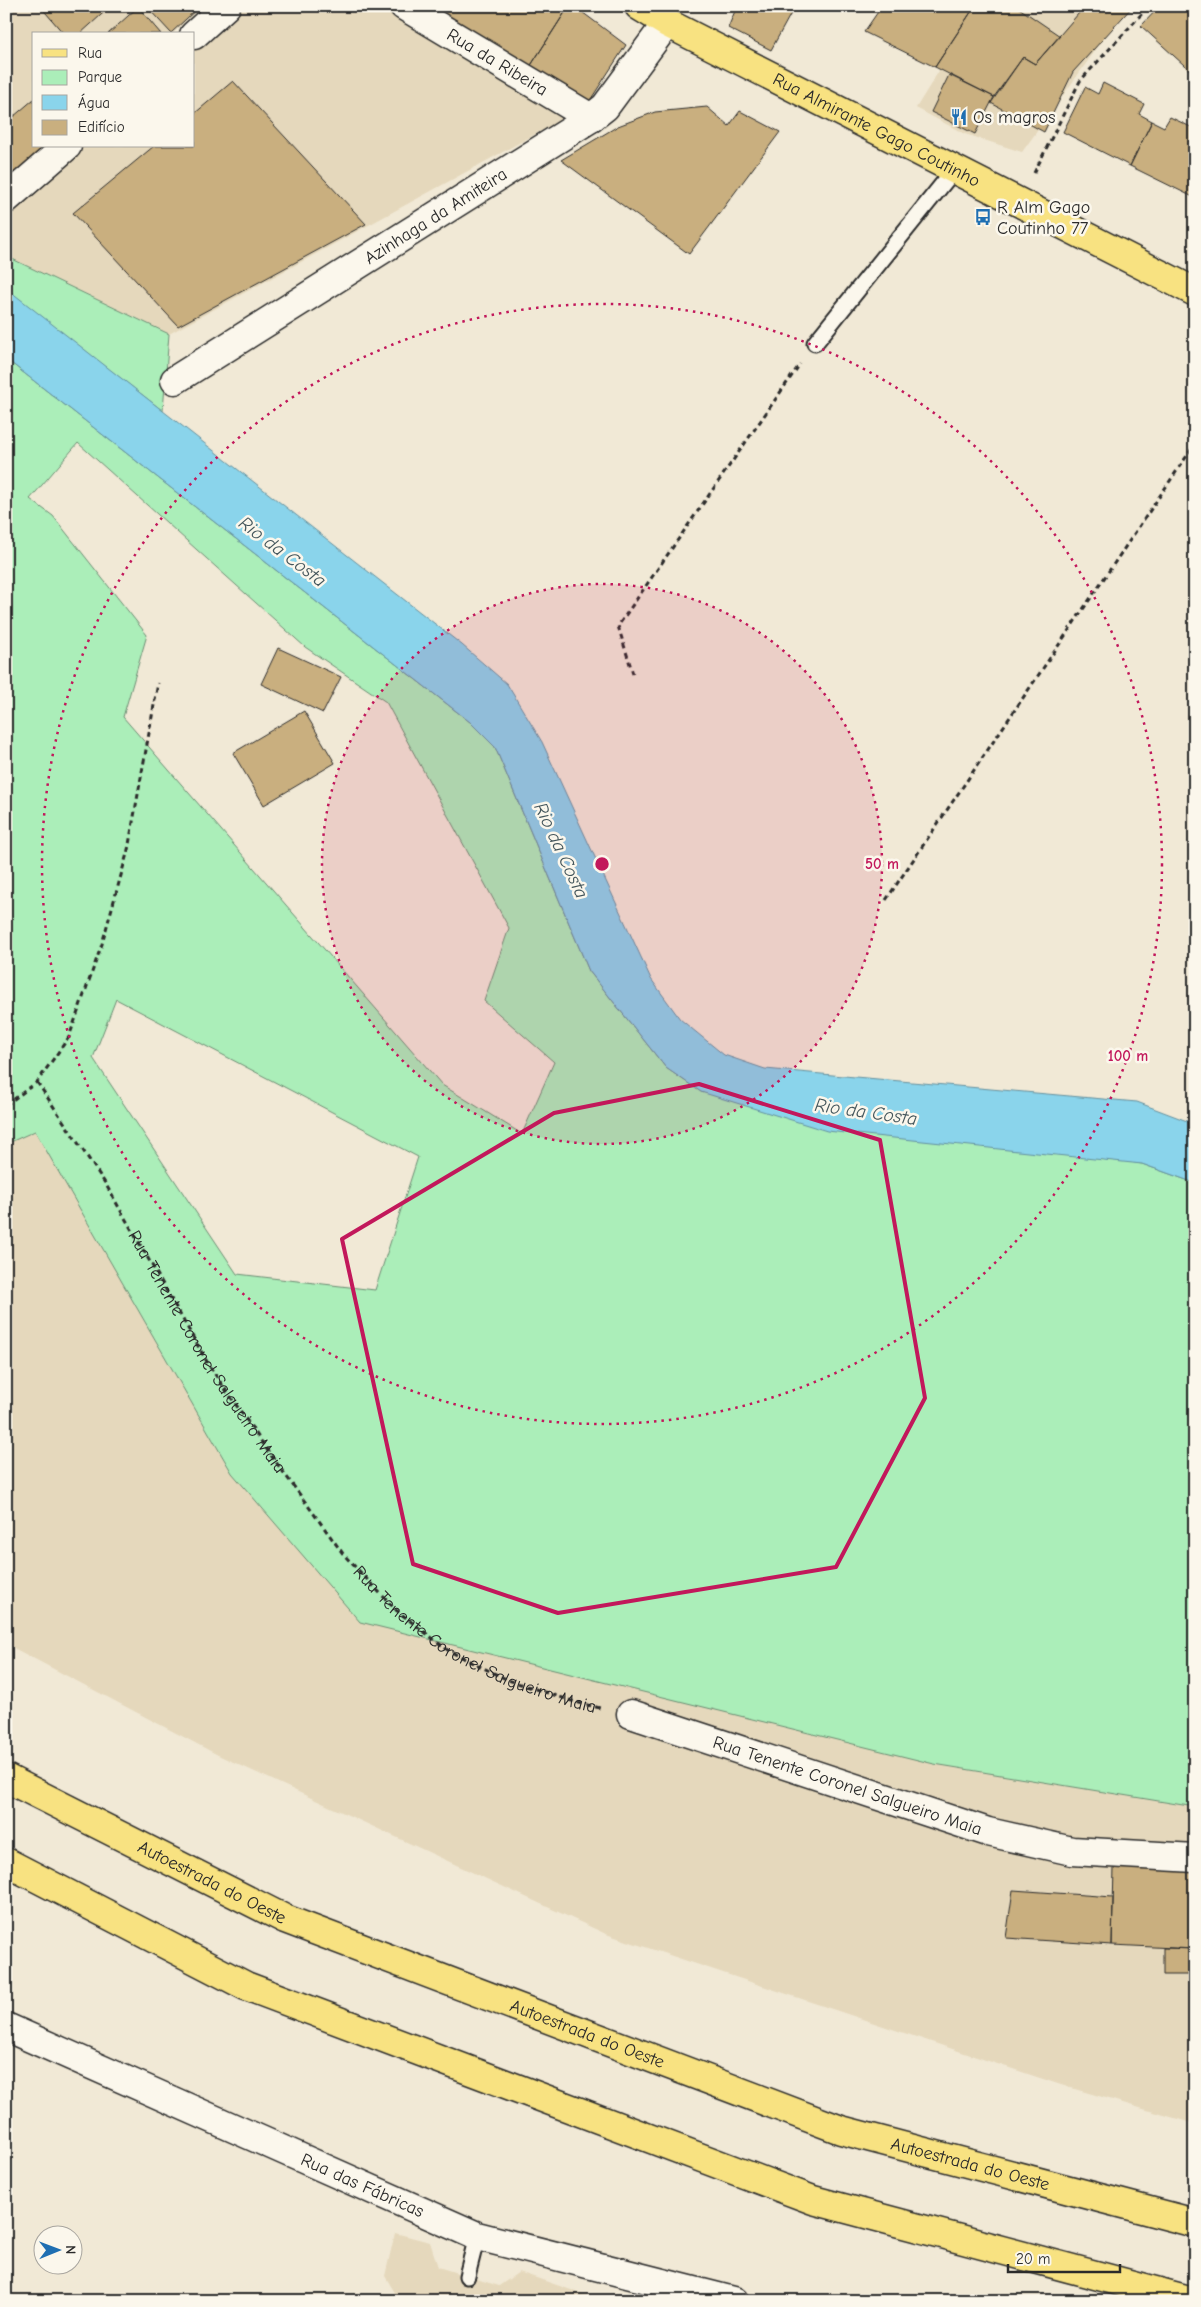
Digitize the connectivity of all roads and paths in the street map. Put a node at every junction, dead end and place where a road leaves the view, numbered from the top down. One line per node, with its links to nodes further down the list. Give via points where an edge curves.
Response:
1 (226, 6): 6 (street)
2 (404, 6): 7 (street, Rua da Ribeira)
3 (639, 6): 5 (main road, Rua Almirante Gago Coutinho)
4 (1148, 6): 11 (path, via 1080,81)
5 (667, 23): 7 (street, Azinhaga da Amiteira, via 605,107); 9 (main road, Rua Almirante Gago Coutinho)
6 (195, 34)
7 (591, 118): 14 (street, Azinhaga da Amiteira)
8 (65, 148): 10 (street)
9 (954, 170): 11 (main road, Rua Almirante Gago Coutinho); 13 (lane)
10 (6, 200)
11 (1020, 203): 12 (main road, Rua Almirante Gago Coutinho)
12 (1195, 292)
13 (815, 343): 16 (path, via 618,626)
14 (175, 380)
15 (1195, 444): 18 (path)
16 (633, 674)
17 (158, 683): 19 (path, via 128,850 102,944 69,1037)
18 (886, 900)
19 (36, 1082): 20 (path); 21 (path, Rua Tenente Coronel Salgueiro Maia, via 105,1184 210,1367 344,1555 396,1610 449,1651 508,1680 575,1702)
20 (6, 1105)
21 (631, 1714): 23 (street, Rua Tenente Coronel Salgueiro Maia, via 988,1832 1072,1851)
22 (6, 1778): 26 (main road, Autoestrada do Oeste, via 285,1919 841,2130)
23 (1195, 1858)
24 (6, 1862): 30 (main road, via 246,1986 813,2200)
25 (6, 2027): 27 (street, Rua das Fábricas)
26 (1195, 2223)
27 (477, 2236): 28 (lane); 29 (street, Rua das Fábricas)
28 (467, 2276)
29 (734, 2301)
30 (1193, 2301)

